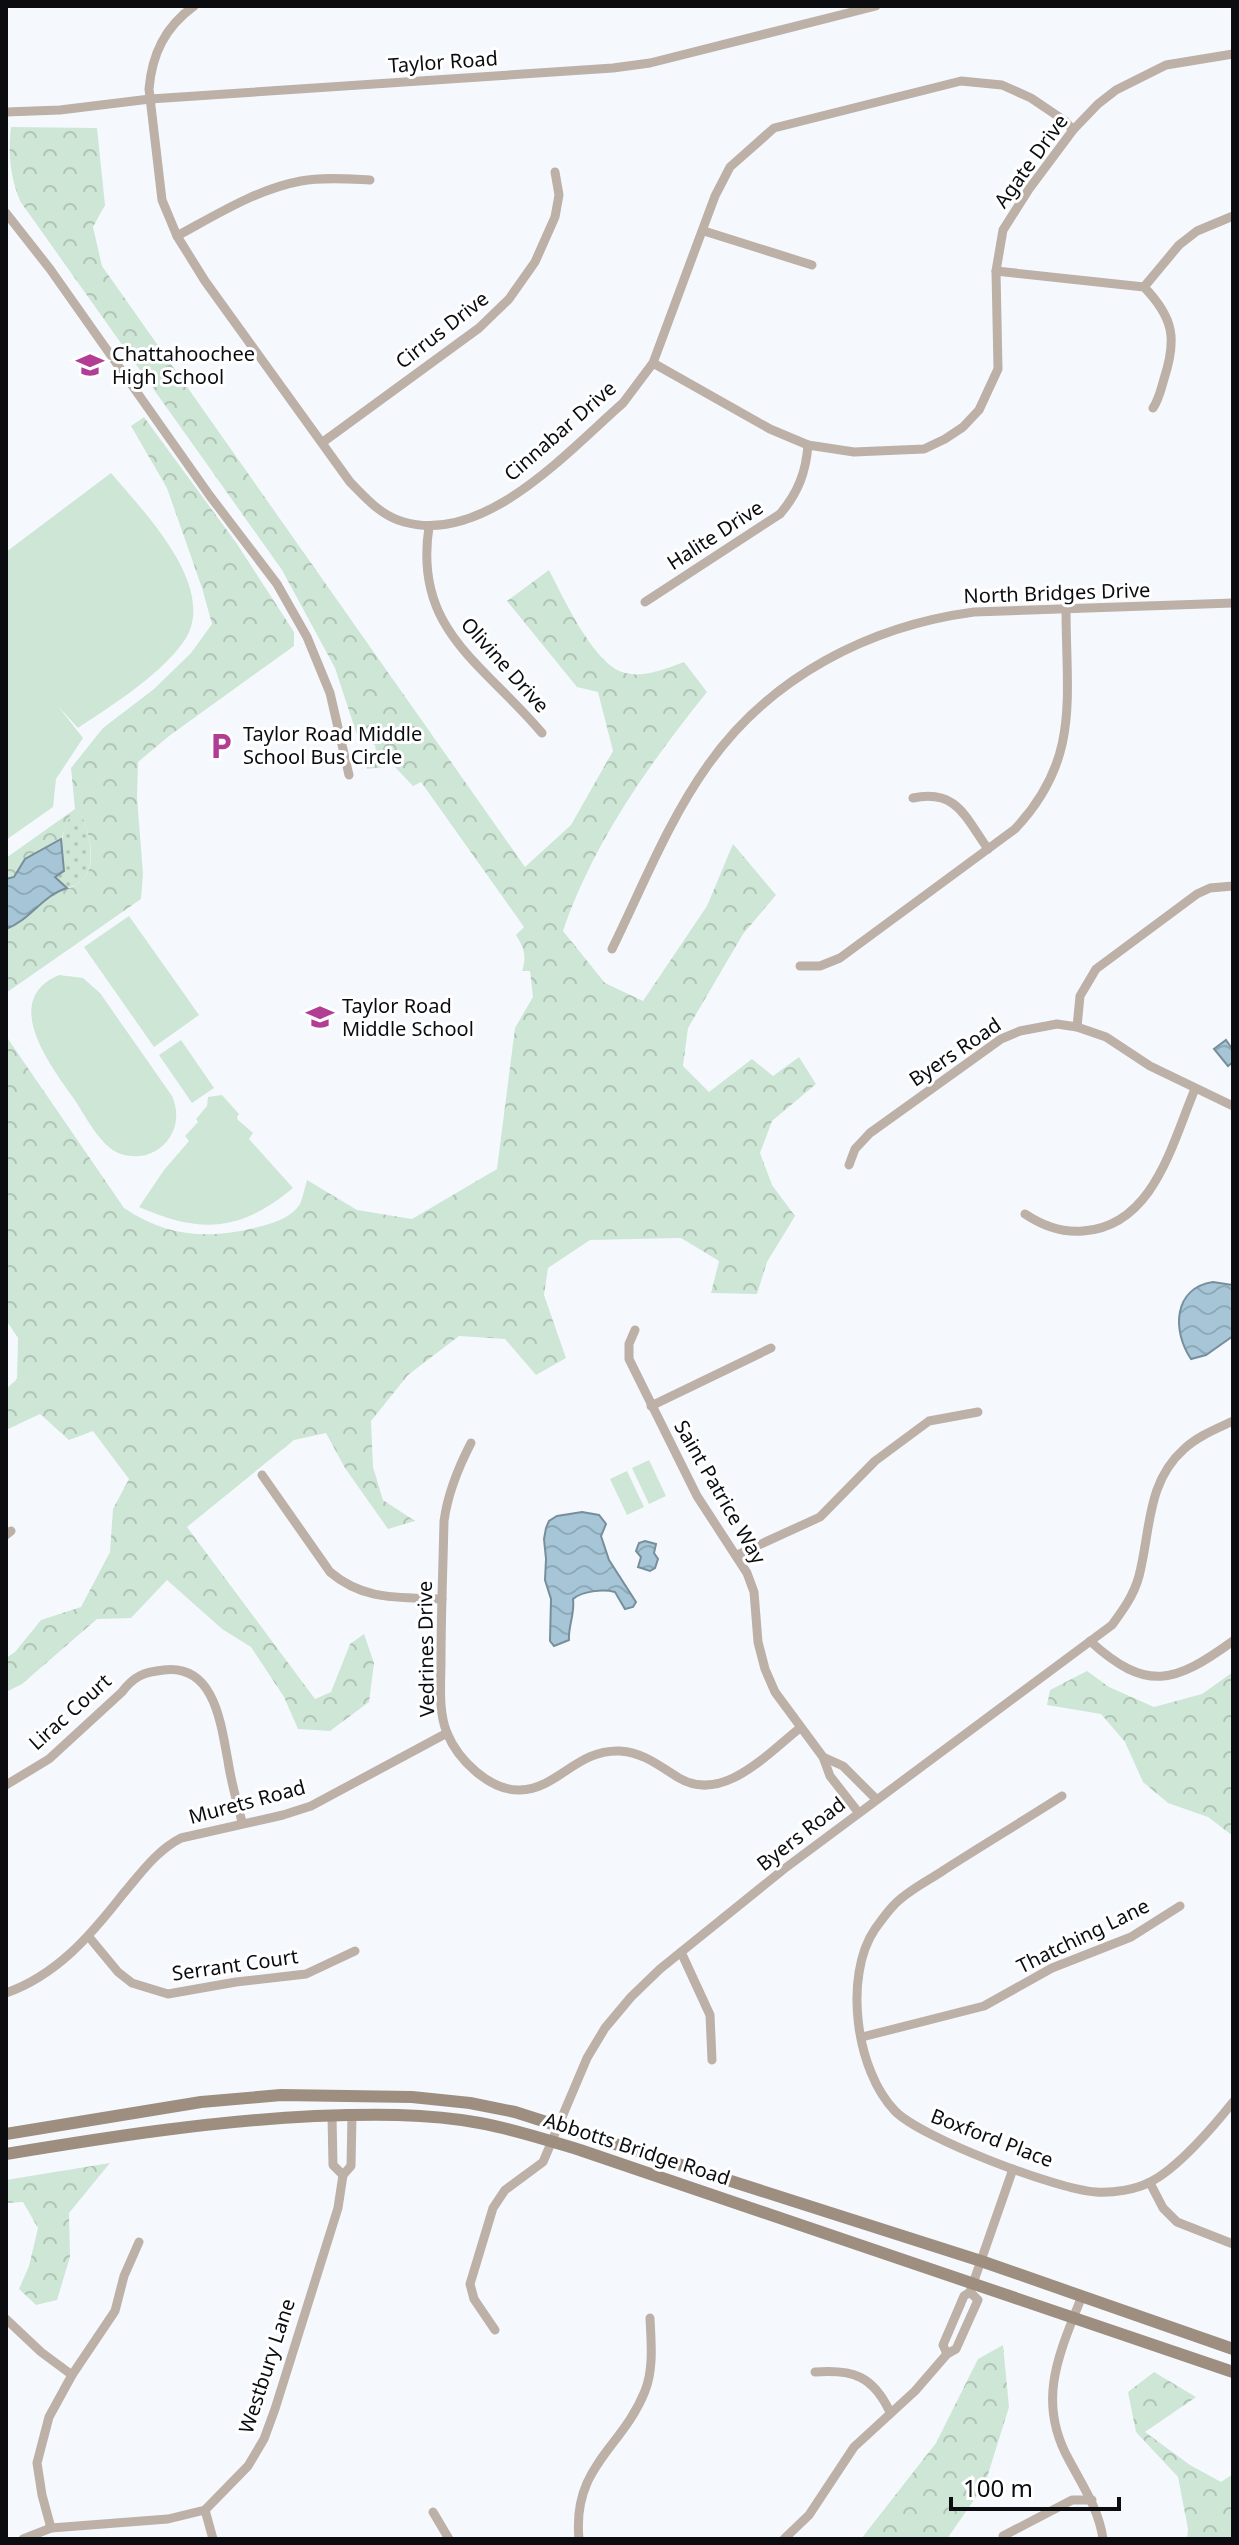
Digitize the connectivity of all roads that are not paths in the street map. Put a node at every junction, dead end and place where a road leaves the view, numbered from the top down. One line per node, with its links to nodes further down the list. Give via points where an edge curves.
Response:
1 (194, 6): 4 (street, Cinnabar Drive, via 171,26 154,55)
2 (876, 6): 4 (street, Taylor Road, via 613,68)
3 (1233, 54): 6 (street, Agate Drive, via 1144,74 1098,104)
4 (150, 99): 5 (street, Taylor Road); 12 (street, Cinnabar Drive, via 162,200)
5 (6, 112)
6 (1073, 130): 11 (street, Cinnabar Drive, via 1016,91 961,81 774,128 730,167); 14 (street, Agate Drive, via 1003,230)
7 (555, 172): 18 (street, Cirrus Drive, via 555,217 535,262 509,299 479,328)
8 (370, 180): 12 (street, via 303,181 274,188)
9 (6, 213): 25 (street, via 277,584 330,693)
10 (1233, 216): 15 (street, via 1179,245)
11 (704, 231): 13 (street); 16 (street, Cinnabar Drive)
12 (177, 236): 18 (street, Cinnabar Drive)
13 (812, 265)
14 (996, 271): 15 (street); 19 (street, Agate Drive, via 998,369 979,410 963,427 924,449 854,452)
15 (1144, 287): 17 (street, via 1157,300 1173,341)
16 (653, 363): 19 (street, Agate Drive); 20 (street, Cinnabar Drive, via 623,403 504,504 472,518)
17 (1153, 408)
18 (323, 442): 20 (street, Cinnabar Drive, via 350,482 379,510)
19 (808, 445): 21 (street, Halite Drive, via 794,498 780,514)
20 (429, 527): 24 (street, Olivine Drive, via 425,570 439,617)
21 (645, 602)
22 (1233, 603): 23 (street, North Bridges Drive)
23 (1066, 609): 27 (street, via 1066,721 1059,761 1033,810); 29 (street, North Bridges Drive, via 974,612 914,623 850,646 792,682 742,723 705,768)
24 (542, 733)
25 (349, 775)
26 (913, 798): 27 (street, via 948,799)
27 (988, 849): 30 (street, via 840,958)
28 (1233, 886): 31 (street, via 1197,894 1096,969 1080,996)
29 (612, 949)
30 (800, 966)
31 (1077, 1027): 32 (street, Byers Road, via 1106,1037); 34 (street, Byers Road, via 1038,1026 1001,1039 870,1133)
32 (1195, 1089): 33 (street, Byers Road); 35 (street, via 1153,1186 1128,1214 1104,1227 1075,1232 1045,1226)
33 (1233, 1106)
34 (849, 1165)
35 (1025, 1214)
36 (635, 1330): 38 (street, Saint Patrice Way, via 629,1359)
37 (771, 1348): 38 (street)
38 (651, 1406): 43 (street, Saint Patrice Way, via 697,1496)
39 (978, 1412): 43 (street, via 929,1421 875,1461 820,1517)
40 (1233, 1421): 45 (street, Byers Road, via 1194,1440 1167,1468 1151,1506 1129,1601 1112,1625)
41 (471, 1443): 44 (street, Vedrines Drive, via 447,1503)
42 (262, 1475): 44 (street, via 342,1582 374,1595)
43 (737, 1555): 47 (street, Saint Patrice Way, via 754,1592 765,1669)
44 (442, 1599): 48 (street, Vedrines Drive, via 441,1699)
45 (1090, 1641): 46 (street, via 1121,1666 1148,1676 1196,1667); 52 (street, Byers Road)
46 (1233, 1641)
47 (800, 1728): 48 (street, Vedrines Drive, via 738,1776 718,1784 690,1783 649,1758 616,1751 587,1757 545,1785 518,1791 491,1784 463,1758); 49 (street, Saint Patrice Way)
48 (447, 1733): 54 (street, Murets Road, via 311,1806)
49 (823, 1757): 52 (street, Saint Patrice Way, via 843,1766); 53 (street, Saint Patrice Way, via 830,1776)
50 (6, 1785): 54 (street, Lirac Court, via 49,1759 132,1679 170,1669 200,1681 212,1696)
51 (1062, 1796): 60 (street, Boxford Place, via 895,1904 861,1956 856,1986)
52 (876, 1799): 53 (street, Byers Road)
53 (858, 1812): 58 (street, Byers Road)
54 (242, 1822): 56 (street, Murets Road, via 165,1846)
55 (1180, 1906): 60 (street, Thatching Lane, via 1131,1937 1052,1968 984,2006)
56 (89, 1937): 57 (street, Serrant Court, via 132,1983 168,1994 306,1974); 59 (street, Murets Road, via 50,1972)
57 (355, 1951)
58 (681, 1952): 61 (street, via 710,2015); 65 (street, Byers Road, via 605,2028)
59 (6, 1993)
60 (862, 2037): 69 (street, Boxford Place, via 876,2084 895,2111 917,2129)
61 (712, 2060)
62 (1233, 2102): 71 (street, Boxford Place, via 1195,2145)
63 (352, 2115): 64 (main road, Abbotts Bridge Road); 67 (main road, Abbotts Bridge Road, via 432,2117); 70 (street, Westbury Lane, via 353,2158)
64 (332, 2116): 68 (main road, Abbotts Bridge Road, via 200,2124); 70 (street, Westbury Lane, via 333,2165)
65 (559, 2126): 66 (main road, Abbotts Bridge Road, via 470,2103 365,2094 281,2095 201,2102); 67 (street, Byers Road); 74 (main road, Abbotts Bridge Road)
66 (6, 2134)
67 (553, 2142): 75 (main road, Abbotts Bridge Road); 80 (street, Byers Road, via 543,2162 499,2197 470,2277 474,2299)
68 (6, 2154)
69 (1013, 2169): 71 (street, Boxford Place, via 1097,2192); 74 (street)
70 (343, 2175): 87 (street, Westbury Lane, via 338,2208 264,2439 243,2473)
71 (1150, 2183): 73 (street, via 1177,2222)
72 (139, 2242): 84 (street, via 115,2311)
73 (1233, 2244)
74 (981, 2261): 75 (street); 76 (main road, Abbotts Bridge Road)
75 (972, 2287): 77 (main road, Abbotts Bridge Road); 85 (street, via 978,2300 956,2349)
76 (1082, 2296): 77 (street); 81 (main road, Abbotts Bridge Road)
77 (1074, 2316): 83 (main road, Abbotts Bridge Road); 86 (street, via 1055,2366 1052,2405 1062,2448)
78 (650, 2318): 94 (street, via 651,2362 644,2393 593,2467 581,2494)
79 (6, 2319): 84 (street)
80 (495, 2330)
81 (1233, 2349)
82 (815, 2372): 85 (street, via 840,2370 859,2376 878,2391)
83 (1233, 2372)
84 (72, 2375): 89 (street, via 49,2417 37,2463)
85 (890, 2412): 95 (street, via 854,2447 809,2515)
86 (1092, 2500): 90 (street, via 1072,2500); 96 (street)
87 (205, 2510): 89 (street, via 168,2519); 92 (street)
88 (433, 2512): 93 (street)
89 (51, 2528): 91 (street)
90 (1003, 2536)
91 (23, 2539)
92 (213, 2539)
93 (449, 2539)
94 (579, 2539)
95 (784, 2539)
96 (1103, 2539)

